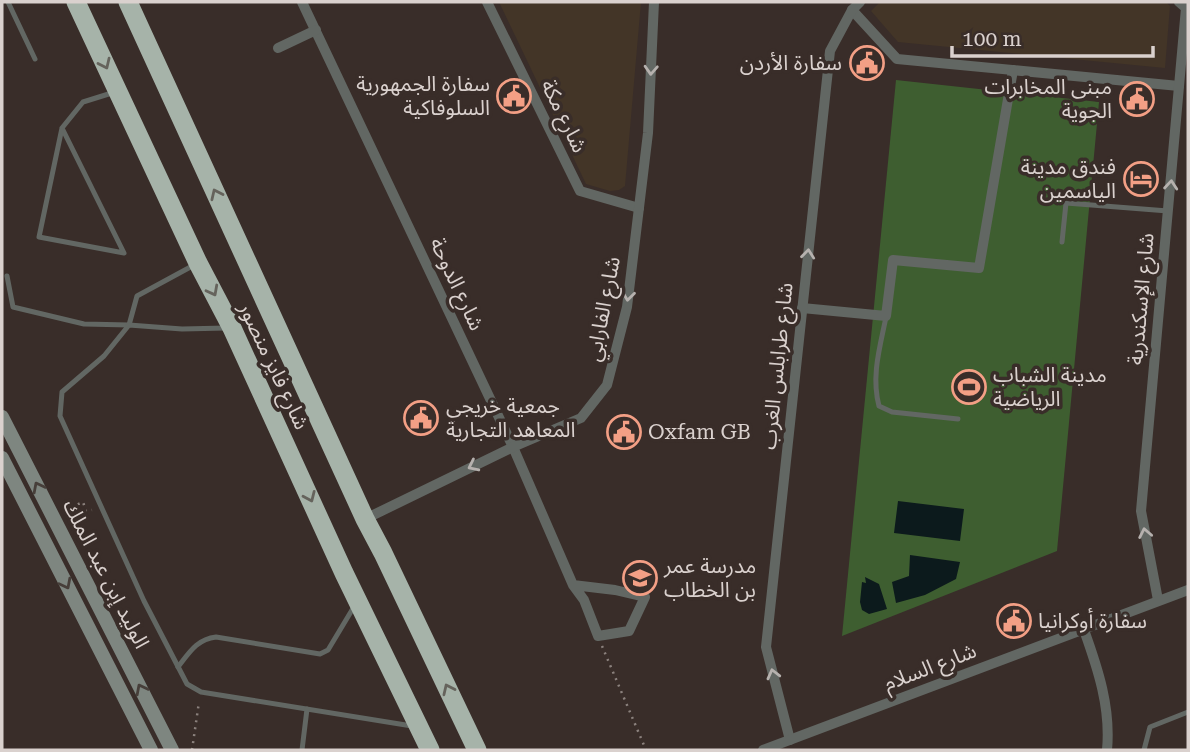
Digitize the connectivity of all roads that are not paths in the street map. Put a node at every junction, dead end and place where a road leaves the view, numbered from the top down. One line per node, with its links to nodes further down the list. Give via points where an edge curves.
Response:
1 (8, 2): 11 (lane)
2 (76, 2): 14 (highway, شارع فايز منصور, one-way to 14)
3 (128, 2): 29 (highway, شارع فايز منصور, one-way to 3)
4 (302, 2): 9 (street, شارع الدوحة)
5 (487, 2): 16 (street, شارع مكة, via 580,191)
6 (654, 2): 16 (street, شارع الفارابي, one-way to 16, via 648,133)
7 (1179, 2): 13 (street, شارع الإسكندرية, via 1186,8)
8 (856, 6): 12 (street, via 897,59); 21 (street, شارع طرابلس الغرب, one-way to 8, via 830,51)
9 (316, 30): 10 (street); 27 (street, شارع الدوحة)
10 (278, 48)
11 (35, 59)
12 (1013, 70): 13 (street); 22 (street, via 979,268 893,260)
13 (1179, 86): 17 (street, شارع الإسكندرية, one-way to 13)
14 (118, 91): 15 (lane, via 83,102); 19 (highway, شارع فايز منصور)
15 (62, 128): 15 (lane, via 39,237 124,253 96,197)
16 (639, 208): 27 (street, شارع الفارابي, one-way to 27, via 627,307 607,385 582,418)
17 (1168, 211): 18 (lane, via 1066,203); 33 (street, شارع الإسكندرية, one-way to 17, via 1141,511)
18 (1062, 243)
19 (198, 263): 23 (lane, via 137,296); 24 (highway, شارع فايز منصور, one-way to 24)
20 (7, 276): 23 (lane, via 13,307 84,324)
21 (802, 308): 22 (street); 39 (street, شارع طرابلس الغرب, one-way to 21, via 766,647)
22 (886, 316): 26 (lane, via 876,365 879,406 892,412)
23 (130, 325): 24 (lane); 35 (lane, via 104,356 62,392 60,416)
24 (232, 328): 32 (highway, شارع فايز منصور, one-way to 32)
25 (2, 416): 42 (main road, الوليد إبن عبد الملك, one-way to 25)
26 (958, 419)
27 (513, 447): 29 (street, شارع الفارابي, one-way to 29); 30 (street, شارع الدوحة)
28 (2, 458): 41 (main road, الوليد إبن عبد الملك, one-way to 41)
29 (365, 519): 45 (highway, شارع فايز منصور, one-way to 29)
30 (573, 585): 30 (street, شارع الدوحة, via 615,590 645,597 629,631 597,636 584,600)
31 (1188, 590): 33 (street, شارع السلام)
32 (358, 600): 35 (lane, via 328,650 320,654 216,637 200,642); 38 (highway, شارع فايز منصور)
33 (1158, 600): 34 (street, شارع السلام)
34 (1084, 630): 39 (street, شارع السلام); 46 (street, via 1107,706)
35 (178, 667): 36 (lane, via 187,684 201,692)
36 (307, 709): 38 (lane); 43 (lane)
37 (1188, 712): 47 (lane, via 1150,727)
38 (420, 727): 44 (highway, شارع فايز منصور)
39 (790, 740): 40 (street, شارع السلام)
40 (769, 749)
41 (151, 750)
42 (172, 750)
43 (302, 750)
44 (430, 750)
45 (477, 750)
46 (1107, 750)
47 (1144, 750)

